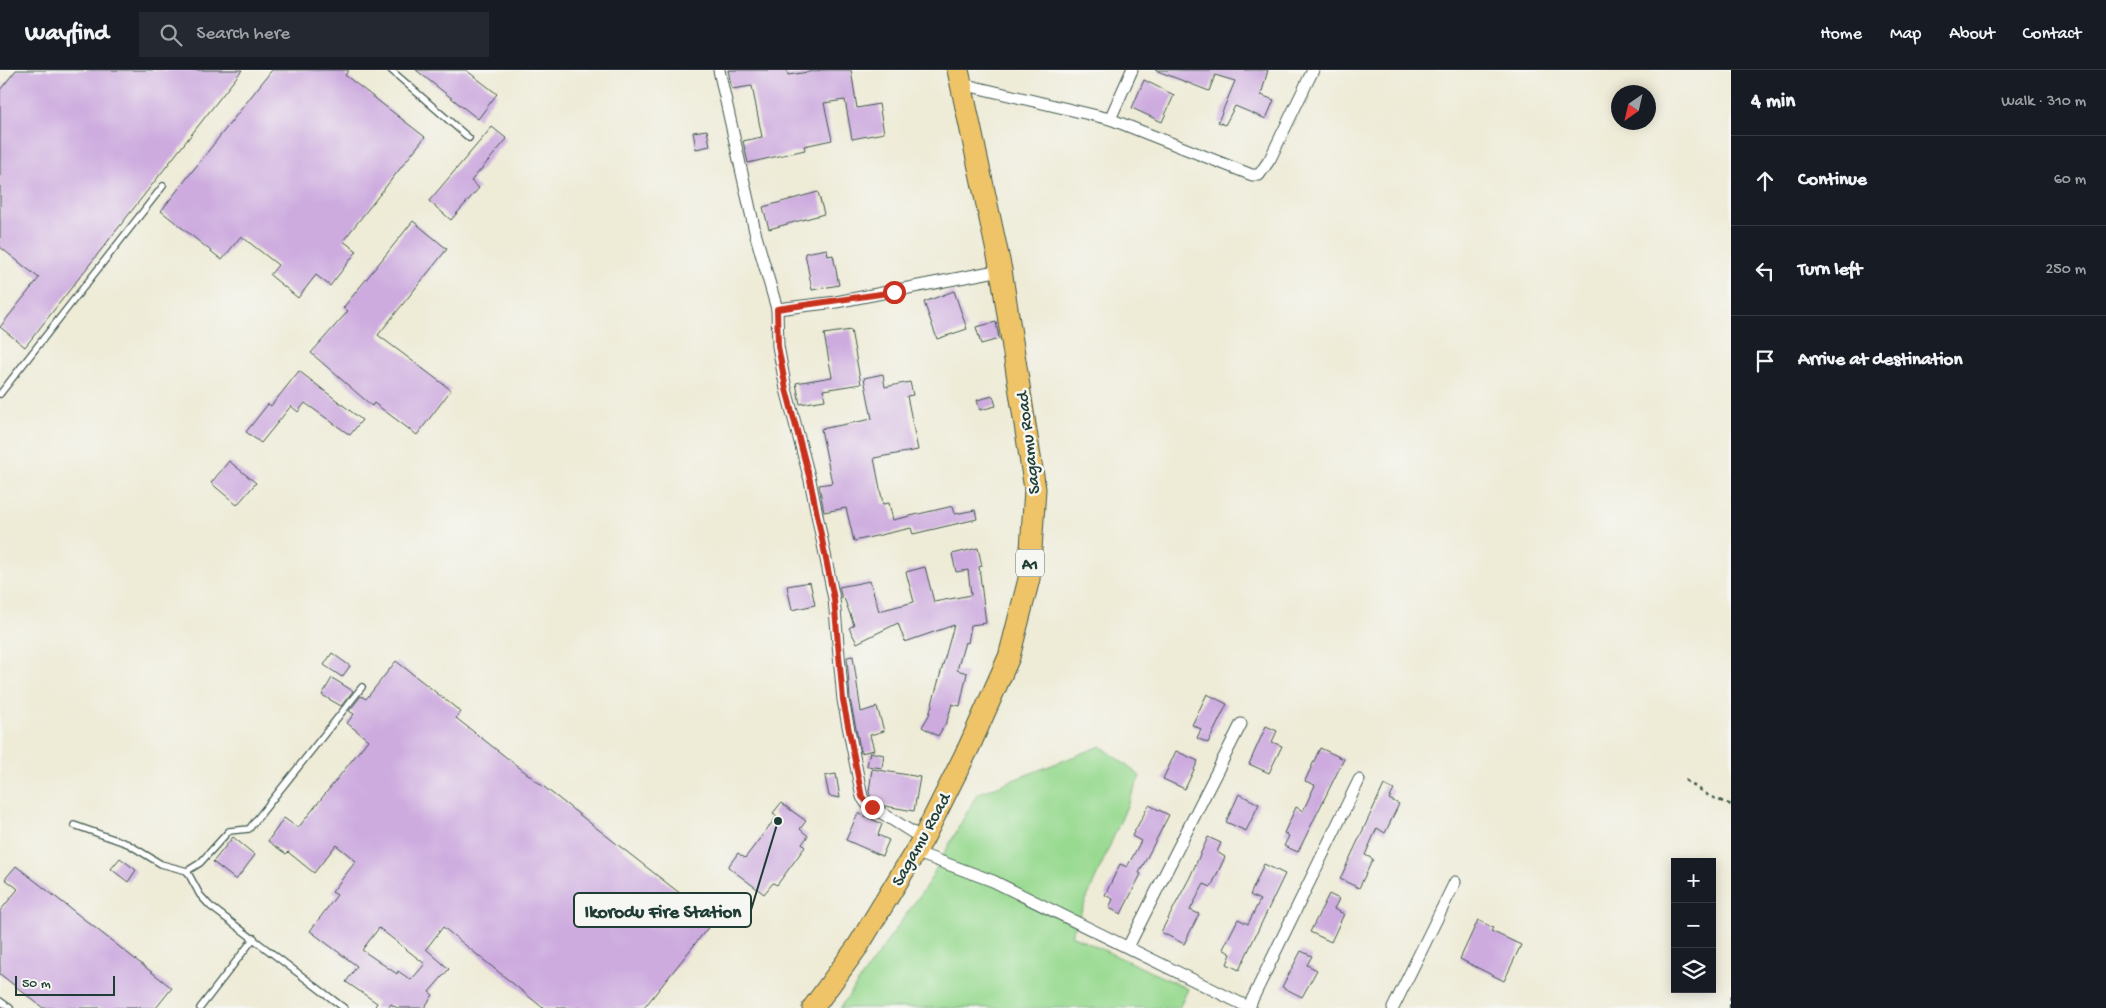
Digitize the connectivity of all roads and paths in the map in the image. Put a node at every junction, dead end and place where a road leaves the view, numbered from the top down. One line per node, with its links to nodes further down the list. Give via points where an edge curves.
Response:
1 (391, 70): 7 (lane)
2 (719, 70): 10 (street, via 758,244)
3 (1132, 70): 6 (street)
4 (1313, 70): 6 (street, via 1259,175)
5 (960, 77): 6 (street); 9 (highway, Sagamu Road / A1)
6 (1110, 119)
7 (468, 138)
8 (163, 186): 11 (lane)
9 (1001, 270): 10 (street, via 846,300); 18 (highway, Sagamu Road / A1, via 1035,489 1029,579 1009,657 969,747)
10 (777, 309): 18 (street, via 778,346 786,389 810,480 834,599 843,700 862,797)
11 (0, 394)
12 (362, 687): 19 (lane, via 249,829 229,832 200,863)
13 (1240, 724): 22 (street)
14 (1359, 780): 29 (street)
15 (1685, 780): 16 (path, via 1709,796)
16 (1731, 805)
17 (74, 825): 19 (lane, via 128,844 161,864)
18 (919, 846): 22 (street); 28 (highway, Sagamu Road / A1, via 858,946)
19 (187, 871): 21 (lane, via 200,896 210,906)
20 (1455, 882): 30 (street)
21 (254, 938): 26 (lane); 27 (lane)
22 (1128, 947): 29 (street)
23 (1731, 995): 31 (path)
24 (0, 1001): 25 (lane)
25 (10, 1008)
26 (200, 1008)
27 (344, 1008)
28 (813, 1008)
29 (1249, 1008)
30 (1393, 1008)
31 (1730, 1008)

